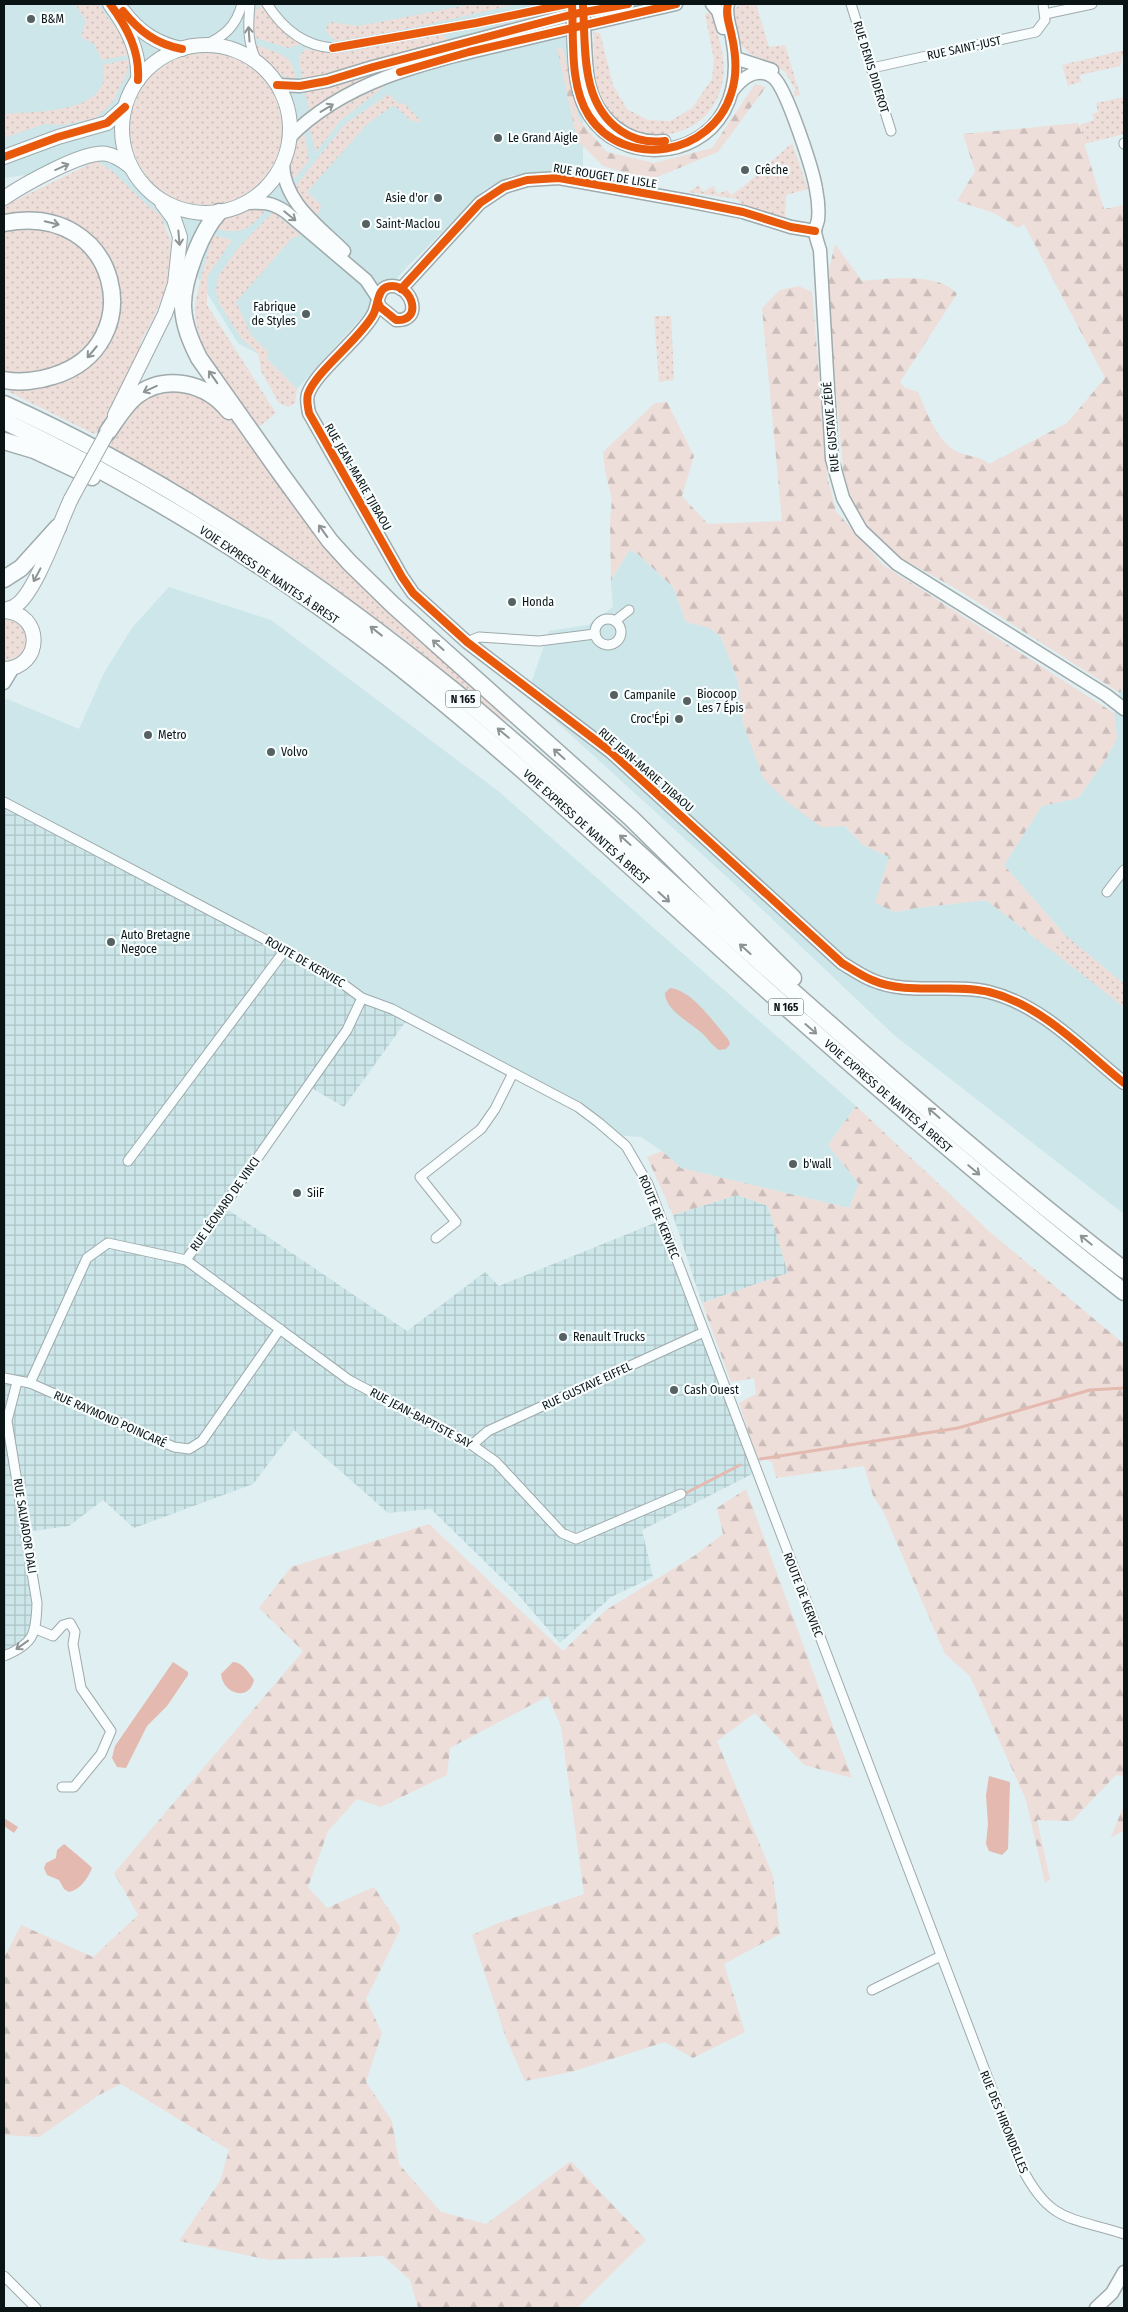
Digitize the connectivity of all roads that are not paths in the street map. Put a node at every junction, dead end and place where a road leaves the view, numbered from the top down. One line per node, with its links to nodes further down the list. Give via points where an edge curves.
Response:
1 (110, 4): 22 (main road, via 134,46)
2 (117, 4): 18 (main road, via 157,42)
3 (242, 4): 16 (street, via 235,24 227,33)
4 (250, 4): 19 (street, one-way to 4, via 249,40)
5 (268, 4): 6 (street, via 289,31 306,43 333,48)
6 (567, 4)
7 (572, 4): 17 (street, bridge)
8 (583, 4): 17 (street, bridge)
9 (628, 4): 23 (street, via 574,14 326,81 300,86)
10 (676, 4): 27 (street, one-way to 10, via 324,109 382,78 469,52)
11 (851, 4): 20 (street, RUE DENIS DIDEROT)
12 (1043, 4): 15 (street)
13 (1092, 4): 15 (street)
14 (719, 6): 21 (street, via 728,18)
15 (1045, 14): 20 (street, RUE SAINT-JUST, via 1041,28 1036,32)
16 (205, 45): 18 (main road); 19 (main road, via 232,49)
17 (580, 46): 21 (street, via 598,109 614,126 642,141 681,138 700,128 722,100); 21 (street, via 578,87 589,115 611,138 640,150 672,148 695,140 718,120 732,91)
18 (182, 49): 22 (main road, via 165,56)
19 (258, 63): 23 (main road)
20 (872, 68): 26 (street, RUE DENIS DIDEROT)
21 (735, 69): 25 (street, via 774,78); 25 (street, via 764,67 780,76 788,91)
22 (138, 80): 24 (main road)
23 (277, 85): 27 (main road, via 285,102)
24 (125, 107): 28 (main road, via 107,123); 30 (main road, via 124,144)
25 (796, 123): 36 (street, RUE GUSTAVE ZÉDÉ, via 816,187 818,219)
26 (891, 131)
27 (289, 138): 29 (main road)
28 (8, 155)
29 (283, 163): 33 (main road, via 264,190); 37 (street, via 287,189 298,205 365,270)
30 (132, 168): 31 (main road); 32 (main road, one-way to 30, via 45,175 98,153 114,156)
31 (156, 197): 34 (main road, via 186,210); 44 (main road, one-way to 44, via 174,219 180,237 174,284 165,314)
32 (4, 198)
33 (246, 203): 34 (main road); 38 (street, one-way to 38, via 274,204 286,212 366,280)
34 (219, 212): 46 (highway, one-way to 34, via 199,358 187,329 183,306 190,272 205,230)
35 (4, 223): 41 (highway, one-way to 41, via 37,220 72,230 94,249 103,262 112,291 109,323 87,358 63,373 44,379)
36 (815, 231): 37 (street, RUE ROUGET DE LISLE, via 743,212 559,178 527,180 504,187 480,203); 56 (street, RUE GUSTAVE ZÉDÉ, via 820,250 832,459 843,498 861,530 897,564)
37 (395, 287): 38 (street, via 380,293); 39 (street, via 413,301 414,306 411,314 400,320)
38 (378, 300): 39 (street); 40 (street, RUE JEAN-MARIE TJIBAOU, via 374,314)
39 (390, 317): 40 (street, RUE JEAN-MARIE TJIBAOU, via 379,319)
40 (354, 339): 53 (street, RUE JEAN-MARIE TJIBAOU, via 313,384 307,402 309,413 402,577 414,593)
41 (4, 380)
42 (4, 404): 63 (highway, VOIE EXPRESS DE NANTES À BREST / N 165, one-way to 42, via 506,736 358,617 296,571 215,518 143,475)
43 (4, 421): 57 (highway, VOIE EXPRESS DE NANTES À BREST / N 165, via 131,486 310,600)
44 (107, 433): 46 (highway, one-way to 44, via 225,406 197,388 183,384 157,385 142,393 127,405); 47 (main road, bridge)
45 (6, 441): 57 (highway, N 165, via 56,459 101,482 222,554 352,645 486,749)
46 (281, 474): 63 (highway, one-way to 46, via 858,1039 631,818 371,584 330,541)
47 (58, 528): 48 (highway, via 21,568); 50 (main road, one-way to 50, via 39,573 16,606)
48 (4, 579)
49 (629, 610): 51 (street)
50 (4, 611): 54 (main road, via 16,613 26,620 34,638 29,656)
51 (615, 621): 52 (street, via 599,622); 52 (street, via 621,632 615,643 603,644)
52 (595, 634): 53 (street, via 539,642 480,637)
53 (468, 642): 65 (street, RUE JEAN-MARIE TJIBAOU, via 611,752 842,963 873,981 901,987 988,992 1019,1003 1050,1022)
54 (9, 669): 55 (street)
55 (4, 683)
56 (1124, 709)
57 (511, 760): 70 (highway, VOIE EXPRESS DE NANTES À BREST / N 165, one-way to 70, via 926,1130)
58 (4, 802): 61 (street, ROUTE DE KERVIEC)
59 (1124, 870): 60 (street)
60 (1107, 892)
61 (285, 950): 62 (street, ROUTE DE KERVIEC, via 336,978); 66 (street)
62 (362, 998): 64 (street, ROUTE DE KERVIEC, via 392,1009); 68 (street, RUE LÉONARD DE VINCI, via 347,1030)
63 (875, 1061): 69 (highway, VOIE EXPRESS DE NANTES À BREST / N 165, one-way to 63)
64 (513, 1073): 67 (street, via 495,1110 481,1129 420,1177 456,1222); 72 (street, ROUTE DE KERVIEC, via 578,1107 626,1146 648,1184)
65 (1124, 1082)
66 (128, 1161)
67 (436, 1238)
68 (186, 1260): 71 (street, RUE JEAN-BAPTISTE SAY); 75 (street, RUE LÉONARD DE VINCI, via 108,1243 87,1258)
69 (1124, 1270)
70 (1124, 1292)
71 (280, 1329): 75 (street, RUE RAYMOND POINCARÉ, via 202,1441 189,1449 174,1447); 76 (street, RUE JEAN-BAPTISTE SAY, via 349,1380)
72 (704, 1332): 76 (street, RUE GUSTAVE EIFFEL, via 488,1431); 81 (street, ROUTE DE KERVIEC)
73 (4, 1378): 74 (street)
74 (17, 1382): 75 (street); 78 (street, RUE SALVADOR DALI, via 7,1420 37,1603)
75 (30, 1383)
76 (472, 1444): 77 (street, RUE JEAN-BAPTISTE SAY, via 496,1462 562,1534 576,1540)
77 (682, 1494)
78 (36, 1629): 79 (street, one-way to 79, via 28,1642); 80 (street, via 53,1636 63,1625 70,1623 75,1632 73,1644 81,1688 111,1731 101,1754 74,1787)
79 (4, 1656)
80 (62, 1787)
81 (941, 1956): 82 (street); 83 (street, RUE DES HIRONDELLES, via 1030,2186 1039,2199 1055,2212)
82 (872, 1990)
83 (1124, 2234)
84 (1124, 2275): 87 (street)
85 (4, 2276): 86 (street)
86 (36, 2308)
87 (1096, 2308)

